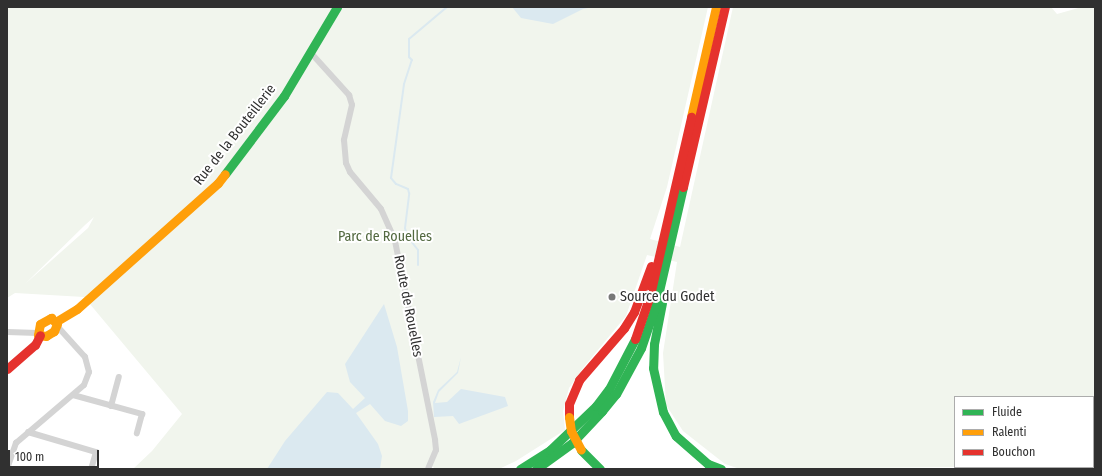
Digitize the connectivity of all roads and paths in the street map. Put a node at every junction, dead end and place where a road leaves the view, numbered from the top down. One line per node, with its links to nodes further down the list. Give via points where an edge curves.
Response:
1 (337, 7): 4 (main road, Rue de la Bouteillerie)
2 (716, 7): 5 (main road)
3 (725, 7): 6 (main road)
4 (311, 52): 7 (main road, Rue de la Bouteillerie, via 273,113 218,182); 19 (street, Route de Rouelles, via 349,95 352,110 344,140 346,163 350,172 381,208 395,241 435,440 436,450)
5 (670, 210): 20 (main road, via 650,295 633,346 622,368 609,389 579,423 550,450); 22 (main road, bridge, via 634,312 624,328 579,380 569,404 571,431 581,450)
6 (678, 216): 21 (main road, via 656,304 641,348 629,372 616,394 587,428 555,457); 23 (main road, via 654,344 653,368 656,390 663,412 676,436 708,464)
7 (57, 324): 9 (main road, via 49,334); 9 (main road, via 51,318 44,321 38,329); 12 (street, via 84,357 88,372 84,385)
8 (7, 332): 9 (street)
9 (39, 334): 10 (main road, via 35,345)
10 (7, 369)
11 (119, 377): 13 (street)
12 (73, 395): 13 (street); 14 (street)
13 (111, 406): 15 (street, via 142,414)
14 (28, 432): 17 (street, via 16,443); 18 (street, via 96,452)
15 (137, 433)
16 (1032, 468): 24 (main road)
17 (7, 469)
18 (91, 469)
19 (428, 469)
20 (520, 469)
21 (536, 469)
22 (600, 469)
23 (721, 469)
24 (1022, 469)

